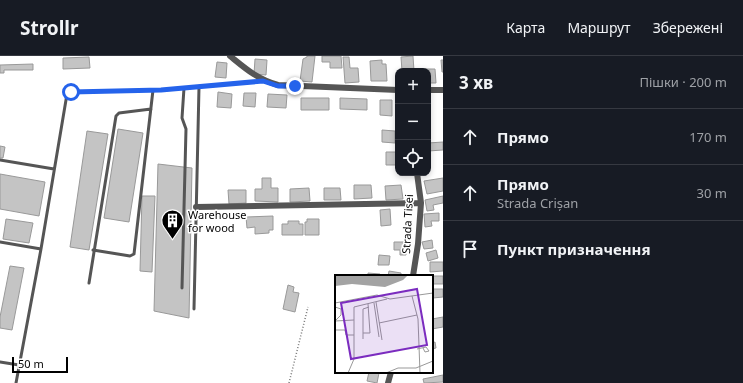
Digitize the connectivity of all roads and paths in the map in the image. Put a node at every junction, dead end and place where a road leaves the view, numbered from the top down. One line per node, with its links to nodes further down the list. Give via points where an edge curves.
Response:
1 (230, 56): 2 (street, via 241,67)
2 (263, 81): 3 (lane); 6 (street, via 278,86)
3 (199, 87): 4 (lane); 14 (lane)
4 (184, 88): 5 (lane); 20 (lane, via 182,118 186,129)
5 (153, 90): 9 (lane); 11 (lane, via 67,94)
6 (395, 90)
7 (431, 90): 8 (street)
8 (443, 90)
9 (151, 109): 17 (lane, via 119,113 116,116); 17 (lane, via 134,254 130,256)
10 (0, 160): 11 (lane)
11 (54, 169): 16 (lane)
12 (417, 176): 13 (street, Strada Tisei)
13 (421, 203): 14 (street); 18 (street, Strada Tisei)
14 (196, 207): 22 (lane)
15 (0, 242): 16 (lane)
16 (41, 249): 24 (lane)
17 (93, 250): 19 (lane)
18 (413, 275)
19 (89, 283)
20 (182, 288)
21 (308, 307): 27 (path)
22 (194, 309)
23 (0, 362): 24 (lane)
24 (19, 365): 26 (lane)
25 (390, 373): 28 (street)
26 (16, 383)
27 (289, 383)
28 (388, 383)

